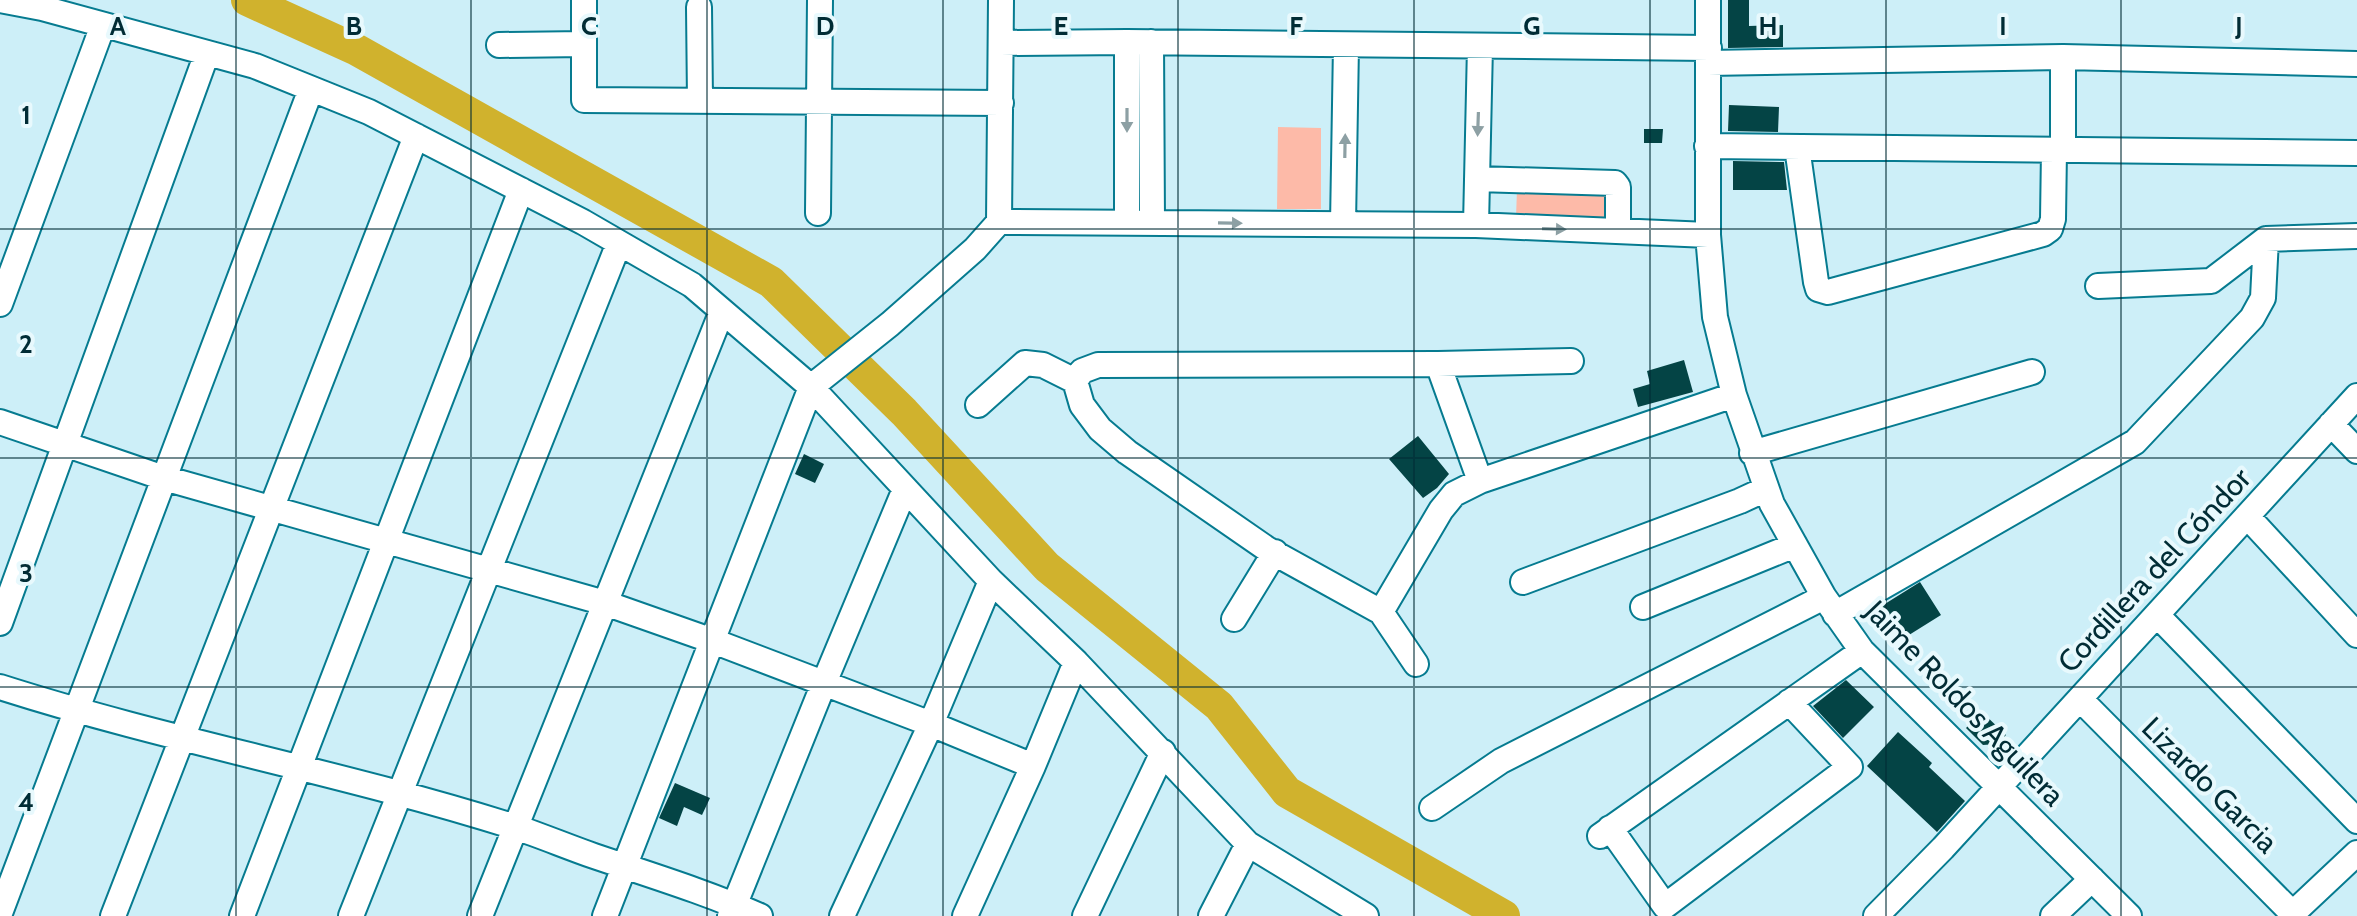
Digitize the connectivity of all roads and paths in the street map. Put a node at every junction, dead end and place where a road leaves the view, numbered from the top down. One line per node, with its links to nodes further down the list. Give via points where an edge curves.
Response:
1 (0, 0): 7 (street)
2 (584, 0): 10 (street)
3 (820, 0): 20 (street)
4 (1001, 0): 9 (street)
5 (1708, 0): 15 (street, Jaime Roldos Aguilera)
6 (699, 7): 19 (street)
7 (103, 25): 14 (street); 41 (street)
8 (1139, 42): 9 (street); 12 (street); 31 (street, one-way to 31); 32 (street)
9 (1001, 43): 21 (street)
10 (584, 44): 11 (street); 19 (street, via 584,100)
11 (499, 45)
12 (1346, 45): 13 (street); 33 (street, one-way to 12)
13 (1480, 46): 15 (street); 27 (street, one-way to 27)
14 (207, 53): 18 (street); 53 (street)
15 (1708, 55): 16 (street); 23 (street, Jaime Roldos Aguilera)
16 (2063, 57): 17 (street); 25 (street)
17 (2357, 64)
18 (311, 89): 22 (street); 56 (street)
19 (700, 101): 20 (street)
20 (820, 102): 21 (street); 29 (street)
21 (1001, 103): 30 (street)
22 (416, 136): 28 (street); 60 (street)
23 (1707, 146): 24 (street); 36 (street, Jaime Roldos Aguilera)
24 (1797, 147): 25 (street); 25 (street, via 1816,282 1818,289 1828,292 2043,234 2053,219)
25 (2059, 150): 26 (street)
26 (2357, 153)
27 (1477, 179): 34 (street); 35 (street, via 1615,183)
28 (521, 190): 39 (street); 62 (street)
29 (818, 213)
30 (999, 222): 31 (street); 47 (street, via 890,324)
31 (1127, 222): 32 (street)
32 (1152, 222): 33 (street, one-way to 33)
33 (1343, 224): 34 (street)
34 (1476, 225): 35 (street, one-way to 35)
35 (1618, 231): 36 (street)
36 (1708, 235): 48 (street, Jaime Roldos Aguilera, via 1715,317)
37 (2357, 236): 38 (street)
38 (2266, 239): 40 (street, via 2211,281); 69 (street, via 2263,298 2252,318 2135,442)
39 (619, 243): 42 (street, via 692,285); 65 (street)
40 (2098, 286)
41 (0, 304)
42 (722, 311): 47 (street); 68 (street)
43 (1571, 361): 44 (street)
44 (1438, 364): 46 (street, via 1098,365 1082,371); 57 (street)
45 (2032, 372): 55 (street)
46 (1075, 381): 50 (street, via 1043,365 1025,363); 64 (street, via 1082,405 1100,429)
47 (815, 383): 58 (street); 76 (street)
48 (1734, 395): 55 (street, Jaime Roldos Aguilera); 57 (street)
49 (2357, 396): 52 (street, Cordillera del Cóndor)
50 (978, 405)
51 (0, 422): 53 (street)
52 (2331, 424): 54 (street); 61 (street, Cordillera del Cóndor)
53 (65, 444): 56 (street); 74 (street)
54 (2357, 451)
55 (1752, 453): 59 (street, Jaime Roldos Aguilera)
56 (164, 478): 60 (street); 84 (street)
57 (1480, 481): 71 (street, via 1454,494 1441,510)
58 (905, 489): 66 (street); 80 (street)
59 (1766, 489): 63 (street, Jaime Roldos Aguilera); 67 (street)
60 (271, 508): 62 (street); 86 (street)
61 (2247, 516): 72 (street, Cordillera del Cóndor); 75 (street)
62 (386, 541): 65 (street); 89 (street)
63 (1795, 545): 69 (street, Jaime Roldos Aguilera); 70 (street)
64 (1275, 552): 71 (street); 73 (street)
65 (489, 571): 68 (street); 91 (street)
66 (991, 581): 78 (street); 85 (street)
67 (1523, 582)
68 (605, 603): 76 (street); 94 (street)
69 (1830, 605): 77 (street, Jaime Roldos Aguilera); 92 (street, via 1501,761)
70 (1643, 607)
71 (1381, 612): 79 (street)
72 (2157, 615): 82 (street, Cordillera del Cóndor); 93 (street)
73 (1234, 619)
74 (0, 623)
75 (2357, 635)
76 (713, 641): 80 (street); 97 (street)
77 (1862, 651): 83 (street); 90 (street, Jaime Roldos Aguilera)
78 (1076, 662): 87 (street); 88 (street)
79 (1416, 664)
80 (824, 683): 85 (street); 100 (street)
81 (0, 687): 84 (street)
82 (2080, 699): 90 (street, Cordillera del Cóndor); 102 (street, Lizardo Garcia)
83 (1789, 702): 83 (street, via 1604,832 1665,906 1850,767)
84 (76, 711): 86 (street); 101 (street)
85 (931, 724): 88 (street); 110 (street)
86 (182, 738): 89 (street); 104 (street)
87 (1163, 752): 95 (street); 112 (street)
88 (1033, 766): 111 (street)
89 (299, 769): 91 (street); 105 (street)
90 (1999, 786): 98 (street, Jaime Roldos Aguilera); 115 (street, Cordillera del Cóndor)
91 (399, 794): 94 (street); 106 (street)
92 (1432, 808)
93 (2357, 821)
94 (515, 828): 97 (street); 107 (street)
95 (1248, 844): 99 (street); 113 (street)
96 (2357, 853): 102 (street)
97 (624, 865): 100 (street); 108 (street)
98 (2092, 879): 116 (street); 117 (street, Jaime Roldos Aguilera)
99 (1334, 907): 114 (street)
100 (733, 910): 109 (street)
101 (0, 912): 103 (street)
102 (2292, 915)
103 (14, 916)
104 (113, 916)
105 (242, 916)
106 (351, 916)
107 (480, 916)
108 (605, 916)
109 (760, 916)
110 (842, 916)
111 (965, 916)
112 (1085, 916)
113 (1211, 916)
114 (1366, 916)
115 (1876, 916)
116 (2053, 916)
117 (2129, 916)

